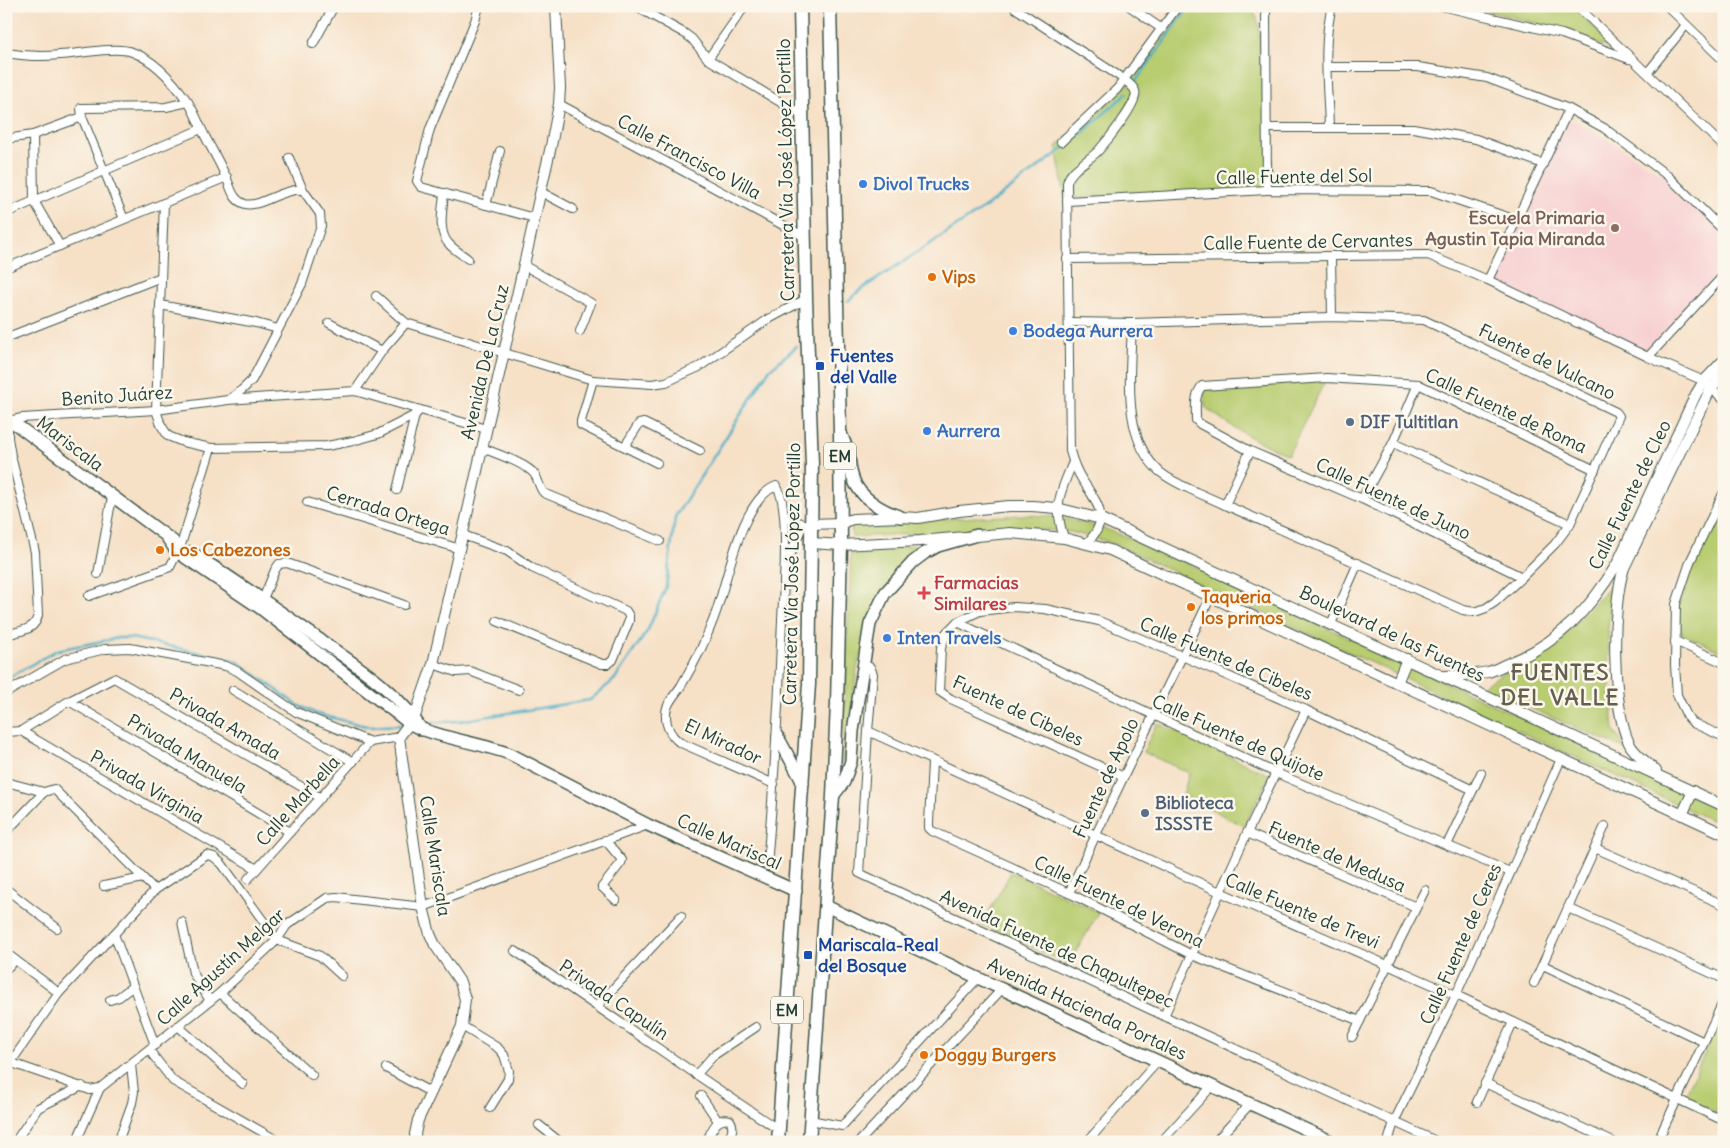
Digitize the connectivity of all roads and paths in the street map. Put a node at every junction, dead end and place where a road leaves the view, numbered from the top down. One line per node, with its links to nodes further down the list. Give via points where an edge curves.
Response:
1 (334, 6): 18 (street)
2 (479, 6): 46 (street, via 430,128 417,181 421,187)
3 (556, 6): 27 (street, Avenida De La Cruz)
4 (635, 6): 20 (street, via 684,33)
5 (745, 6): 20 (street)
6 (800, 6): 29 (main road, Carretera Vía José López Portillo / EM)
7 (830, 6): 93 (main road, EM)
8 (1129, 6): 17 (street)
9 (1178, 6): 17 (street)
10 (1266, 6): 32 (street)
11 (1332, 6): 23 (street, via 1328,23)
12 (1441, 6): 21 (street, via 1562,34)
13 (1577, 6): 21 (street)
14 (1667, 6): 16 (street)
15 (1015, 8): 25 (street)
16 (1686, 25): 22 (street); 24 (street)
17 (1162, 28): 25 (street)
18 (313, 44)
19 (6, 53): 26 (street, via 56,56 116,49 131,51 163,72)
20 (708, 59): 29 (street)
21 (1633, 60): 24 (street)
22 (1724, 61)
23 (1327, 67): 28 (street, via 1418,67 1488,78); 31 (street)
24 (1648, 72): 37 (street)
25 (1125, 80): 36 (street); 47 (street, via 1136,91 1131,108 1099,150 1067,180)
26 (188, 102): 30 (street, via 166,107 81,108); 33 (street)
27 (559, 104): 45 (street, Avenida De La Cruz); 57 (street, Calle Francisco Villa)
28 (1569, 109): 40 (street); 56 (street, via 1604,128 1668,176)
29 (802, 115): 57 (main road, Carretera Vía José López Portillo / EM)
30 (82, 117): 34 (street); 41 (street)
31 (1329, 127): 32 (street); 40 (street, via 1413,128 1476,139)
32 (1267, 128): 44 (street)
33 (201, 129): 41 (street); 42 (street)
34 (33, 135): 35 (street); 48 (street)
35 (6, 139)
36 (1061, 142)
37 (1724, 147)
38 (500, 151): 50 (street)
39 (289, 158): 43 (street)
40 (1543, 164): 55 (street)
41 (103, 171): 48 (street); 54 (street)
42 (226, 177): 43 (street, via 233,195 243,203 255,204 289,190); 49 (street)
43 (303, 190): 75 (street, via 320,214 320,226 302,284)
44 (1267, 190): 47 (street, Calle Fuente del Sol); 55 (street, Calle Fuente del Sol, via 1431,191)
45 (540, 192): 51 (street); 53 (street, Avenida De La Cruz)
46 (444, 193): 50 (street); 60 (street, via 443,233 448,243)
47 (1067, 200): 61 (street)
48 (34, 201): 52 (street); 58 (street)
49 (164, 203): 54 (street); 65 (street)
50 (486, 205): 53 (street)
51 (573, 209)
52 (6, 213)
53 (534, 218): 62 (street, Avenida De La Cruz)
54 (124, 220): 58 (street)
55 (1516, 220): 66 (street)
56 (1724, 232)
57 (805, 237): 68 (main road, Carretera Vía José López Portillo / EM)
58 (60, 246): 63 (street)
59 (1331, 256): 61 (street, Calle Fuente de Cervantes); 66 (street, Calle Fuente de Cervantes, via 1428,255); 70 (street)
60 (468, 259)
61 (1067, 259): 71 (street)
62 (523, 265): 76 (street, via 589,301 591,304); 79 (street, Avenida De La Cruz)
63 (6, 268)
64 (1724, 275): 80 (street)
65 (161, 277): 69 (street); 77 (street)
66 (1488, 280): 80 (street, Calle Fuente de Cervantes)
67 (376, 296): 72 (street)
68 (806, 299): 83 (street, via 767,320 699,367 666,382); 114 (main road, Carretera Vía José López Portillo / EM, via 812,465)
69 (160, 305): 75 (street); 89 (street)
70 (1332, 317): 73 (street, Fuente de Vulcano); 102 (street, Fuente de Vulcano, via 1424,320 1616,412 1618,421)
71 (1069, 322): 73 (street, Fuente de Vulcano); 100 (street, via 1069,441)
72 (406, 323): 78 (street); 79 (street)
73 (1132, 323): 108 (street, Fuente de Vulcano, via 1130,401 1138,442 1148,459 1172,481)
74 (329, 324): 78 (street)
75 (278, 329): 87 (street, via 252,380)
76 (580, 331)
77 (8, 337)
78 (382, 351): 86 (street)
79 (503, 354): 83 (street); 92 (street, Avenida De La Cruz)
80 (1648, 357): 85 (street, Calle Fuente de Cervantes)
81 (1724, 360): 85 (street, Calle Fuente de Cleo)
82 (1724, 374): 85 (street, Calle Fuente de Cleo)
83 (593, 380): 95 (street, via 581,425)
84 (1418, 384): 94 (street); 98 (street, Calle Fuente de Roma, via 1327,378 1202,386 1196,395 1196,420); 102 (street, Calle Fuente de Roma)
85 (1707, 384): 88 (street, Calle Fuente de Cervantes); 126 (street, Calle Fuente de Cleo, via 1696,394)
86 (355, 391): 87 (street, Benito Juárez); 90 (street)
87 (228, 400): 89 (street, Benito Juárez)
88 (1724, 400)
89 (156, 410): 91 (street, Benito Juárez); 96 (street, via 168,436)
90 (417, 413): 92 (street); 96 (street, via 378,434 353,442 327,446); 103 (street)
91 (7, 421): 105 (main road, Mariscala); 137 (street, via 11,456 35,552 38,615 33,626)
92 (486, 428): 97 (street, Avenida De La Cruz)
93 (840, 431): 111 (main road, via 848,451 853,480 873,503); 113 (main road, EM)
94 (1393, 443): 106 (street); 115 (street)
95 (625, 446): 99 (street, via 642,423); 101 (street)
96 (211, 448): 123 (street)
97 (482, 448): 116 (street, Avenida De La Cruz); 119 (street, via 512,459 532,472 544,493)
98 (1250, 451): 106 (street, Calle Fuente de Juno); 108 (street)
99 (700, 452)
100 (1073, 462): 109 (street); 112 (street, via 1097,502)
101 (657, 463)
102 (1595, 470): 115 (street, Fuente de Vulcano)
103 (397, 490)
104 (1723, 494): 138 (street, via 1690,562 1676,604)
105 (112, 497): 123 (main road); 128 (street)
106 (1362, 499): 129 (street, Calle Fuente de Juno)
107 (307, 502): 124 (street, Cerrada Ortega)
108 (1225, 505): 125 (street, Fuente de Vulcano)
109 (1057, 508): 111 (street, Boulevard de las Fuentes, via 1010,506 918,518); 112 (street, Boulevard de las Fuentes); 118 (street)
110 (784, 516): 114 (street); 127 (street, El Mirador); 169 (street, El Mirador, via 780,491 776,486 770,488 758,500 738,538 718,608 701,647 666,710 666,724 679,742)
111 (901, 517): 113 (street, Boulevard de las Fuentes, via 853,518)
112 (1101, 519): 120 (street); 136 (street, Boulevard de las Fuentes)
113 (840, 523): 114 (street); 122 (main road, EM)
114 (808, 524): 121 (main road, Carretera Vía José López Portillo / EM); 127 (street)
115 (1570, 524): 129 (street, Fuente de Vulcano)
116 (463, 535): 124 (street, Avenida De La Cruz); 134 (street, via 507,551 532,568 626,611 629,616 613,660 608,664)
117 (977, 535): 118 (street, via 1010,533); 122 (street); 143 (main road, via 938,546 913,562 896,579 885,593 870,624)
118 (1064, 538): 120 (street)
119 (660, 541)
120 (1087, 543): 131 (street, via 1128,557)
121 (812, 544): 122 (street); 168 (main road, Carretera Vía José López Portillo / EM, via 810,684)
122 (841, 544): 173 (main road, EM)
123 (179, 548): 130 (street, via 170,567); 132 (main road); 152 (main road)
124 (460, 549): 142 (street, Avenida De La Cruz)
125 (1358, 563): 129 (street, Fuente de Vulcano, via 1451,606 1475,612 1495,602); 136 (street)
126 (1620, 566): 144 (street, Calle Fuente de Cleo, via 1586,609 1543,646 1490,671); 166 (street, Calle Fuente de Cleo, via 1616,632 1619,709 1630,746)
127 (784, 570): 158 (street, El Mirador)
128 (98, 574)
129 (1522, 577)
130 (89, 596)
131 (1211, 596): 139 (street, Fuente de Apolo); 145 (street)
132 (263, 599): 133 (street, via 279,564 287,563); 152 (main road, via 372,676)
133 (404, 606)
134 (497, 621)
135 (957, 622): 139 (street, Calle Fuente de Cibeles, via 980,610 1045,609 1099,621); 151 (street, Calle Fuente de Quijote); 165 (street, Fuente de Cibeles, via 946,633 941,648 939,691)
136 (1331, 624): 140 (street, Boulevard de las Fuentes)
137 (7, 635)
138 (1675, 641): 141 (street); 156 (street, via 1676,686 1682,707 1693,723)
139 (1182, 656): 150 (street, Calle Fuente de Cibeles); 151 (street, Fuente de Apolo)
140 (1408, 660): 144 (street, Boulevard de las Fuentes); 145 (street)
141 (1724, 663)
142 (433, 664): 147 (street, via 456,672 470,670); 152 (street, Avenida De La Cruz)
143 (863, 665): 154 (street, Avenida Fuente de Chapultepec, via 870,667 873,674); 173 (main road, via 851,761 844,782)
144 (1443, 676): 166 (street, Boulevard de las Fuentes)
145 (1397, 683): 160 (street)
146 (233, 690): 161 (street)
147 (520, 690)
148 (6, 693): 159 (street, via 65,659 105,649 130,648 226,666 296,712)
149 (69, 701): 153 (street); 174 (street, Privada Amada, via 114,678); 180 (street, Privada Manuela)
150 (1306, 710): 163 (street); 170 (street, Calle Fuente de Cibeles)
151 (1152, 716): 163 (street, Calle Fuente de Quijote); 165 (street, Fuente de Apolo)
152 (412, 721): 157 (street); 177 (main road, via 422,730 510,754)
153 (21, 731): 155 (street); 188 (street, Privada Virginia)
154 (868, 731): 162 (street, Calle Fuente de Trevi); 230 (street, Avenida Fuente de Chapultepec, via 859,873)
155 (6, 732)
156 (1724, 736)
157 (399, 737): 159 (street); 202 (street, Calle Mariscala)
158 (778, 737): 168 (main road); 169 (street, El Mirador)
159 (370, 742): 161 (street, Calle Marbella)
160 (1561, 759): 176 (street); 189 (street, Calle Fuente de Ceres)
161 (353, 762): 174 (street, Calle Marbella)
162 (932, 762): 183 (street, Calle Fuente de Trevi); 198 (street, Calle Fuente de Verona, via 929,823 932,831)
163 (1276, 773): 181 (street); 185 (street, Calle Fuente de Quijote)
164 (1481, 773): 170 (street)
165 (1124, 777): 183 (street, Fuente de Apolo)
166 (1662, 777): 171 (street, Boulevard de las Fuentes)
167 (6, 782): 172 (street)
168 (803, 783): 196 (main road, Carretera Vía José López Portillo / EM)
169 (774, 784): 187 (street)
170 (1472, 790): 185 (street)
171 (1693, 791): 175 (street, Boulevard de las Fuentes); 176 (street)
172 (44, 792): 179 (street); 190 (street, via 57,791)
173 (833, 796): 201 (main road, EM)
174 (321, 798): 180 (street, Calle Marbella)
175 (1724, 806)
176 (1682, 815): 182 (street)
177 (648, 824): 184 (street, Calle Agustín Melgar); 196 (main road, Calle Mariscal)
178 (1605, 826): 186 (street)
179 (6, 832)
180 (290, 832): 188 (street, Calle Marbella)
181 (1247, 833): 197 (street); 203 (street, Fuente de Medusa)
182 (1724, 834)
183 (1095, 835): 197 (street, Calle Fuente de Trevi); 198 (street, Fuente de Apolo)
184 (605, 840): 199 (street, via 622,860 602,887); 202 (street, Calle Agustín Melgar)
185 (1447, 845): 189 (street, Calle Fuente de Quijote)
186 (1595, 848): 200 (street); 204 (street)
187 (767, 866)
188 (257, 869): 191 (street, Calle Marbella)
189 (1510, 872): 225 (street, Calle Fuente de Ceres)
190 (143, 878): 192 (street); 194 (street)
191 (248, 879)
192 (104, 886)
193 (6, 890): 207 (street)
194 (155, 890): 208 (street); 209 (street, via 206,855 214,857)
195 (1424, 890): 203 (street)
196 (796, 891): 262 (main road, Carretera Vía José López Portillo / EM)
197 (1220, 892): 212 (street); 214 (street, Calle Fuente de Trevi)
198 (1069, 893): 212 (street, Calle Fuente de Verona)
199 (616, 900)
200 (1724, 905)
201 (826, 906): 218 (main road, Avenida Hacienda Portales); 256 (main road, EM)
202 (423, 907): 209 (street, Calle Agustín Melgar, via 332,897 287,925); 234 (street, Calle Mariscala, via 435,945 460,982 465,999)
203 (1416, 908): 214 (street)
204 (1568, 908): 215 (street); 219 (street)
205 (681, 916): 229 (street)
206 (182, 922): 227 (street, via 194,973)
207 (57, 928)
208 (114, 934): 221 (street); 223 (street)
209 (277, 940): 217 (street, via 320,956); 224 (street, Calle Agustín Melgar)
210 (515, 951): 229 (street, Privada Capulín)
211 (6, 953): 213 (street)
212 (1192, 955): 230 (street); 231 (street, Calle Fuente de Verona)
213 (15, 960): 216 (street); 223 (street)
214 (1389, 964): 225 (street, Calle Fuente de Trevi); 231 (street)
215 (1542, 965): 220 (street); 237 (street)
216 (6, 969)
217 (342, 976)
218 (978, 978): 222 (main road, Avenida Hacienda Portales); 256 (street, via 842,1126)
219 (1724, 979)
220 (1534, 983)
221 (133, 986): 226 (street); 238 (street)
222 (1002, 989): 240 (main road, Avenida Hacienda Portales); 271 (street)
223 (59, 993): 239 (street)
224 (220, 993): 227 (street, Calle Agustín Melgar); 243 (street)
225 (1456, 995): 232 (street, Calle Fuente de Trevi); 259 (street, Calle Fuente de Ceres)
226 (110, 1000)
227 (210, 1000): 233 (street, Calle Agustín Melgar)
228 (1724, 1000): 237 (street)
229 (597, 1006): 244 (street, Privada Capulín)
230 (1164, 1016): 259 (street, Avenida Fuente de Chapultepec)
231 (1360, 1021): 236 (street)
232 (1514, 1022): 245 (street); 252 (street, Calle Fuente de Trevi)
233 (178, 1026): 238 (street, Calle Agustín Melgar); 246 (street)
234 (462, 1026): 250 (street, Calle Mariscala); 255 (street, via 504,1055 508,1079)
235 (756, 1027): 244 (street, via 714,1056)
236 (1352, 1037)
237 (1704, 1042): 252 (street)
238 (152, 1047): 241 (street, Calle Agustín Melgar); 265 (street, via 174,1081)
239 (8, 1061): 248 (street)
240 (1158, 1061): 247 (main road, Avenida Hacienda Portales); 272 (street)
241 (132, 1065): 249 (street, Calle Agustín Melgar); 264 (street, via 132,1103)
242 (386, 1068): 250 (street)
243 (312, 1075)
244 (696, 1075): 262 (street, Privada Capulín)
245 (1485, 1083): 253 (street); 278 (street)
246 (243, 1084)
247 (1212, 1086): 254 (main road, Avenida Hacienda Portales); 273 (street)
248 (86, 1088): 249 (street, Calle Agustín Melgar); 261 (street, via 38,1108)
249 (100, 1088): 263 (street)
250 (430, 1092): 266 (street, Calle Mariscala, via 418,1120)
251 (701, 1096): 257 (street)
252 (1677, 1099): 258 (street, Calle Fuente de Trevi); 279 (street)
253 (1477, 1102)
254 (1250, 1104): 274 (street); 275 (main road, Avenida Hacienda Portales)
255 (490, 1108)
256 (810, 1120): 270 (main road, EM)
257 (718, 1121): 268 (street); 269 (street, via 724,1118 733,1124)
258 (1724, 1121)
259 (1394, 1122): 276 (street, Calle Fuente de Ceres); 277 (street, Avenida Fuente de Chapultepec)
260 (539, 1125): 267 (street)
261 (19, 1136)
262 (778, 1136)
263 (76, 1142)
264 (118, 1142)
265 (280, 1142)
266 (416, 1142)
267 (560, 1142)
268 (706, 1142)
269 (727, 1142)
270 (809, 1142)
271 (859, 1142)
272 (1087, 1142)
273 (1162, 1142)
274 (1215, 1142)
275 (1333, 1142)
276 (1388, 1142)
277 (1438, 1142)
278 (1613, 1142)
279 (1657, 1142)

